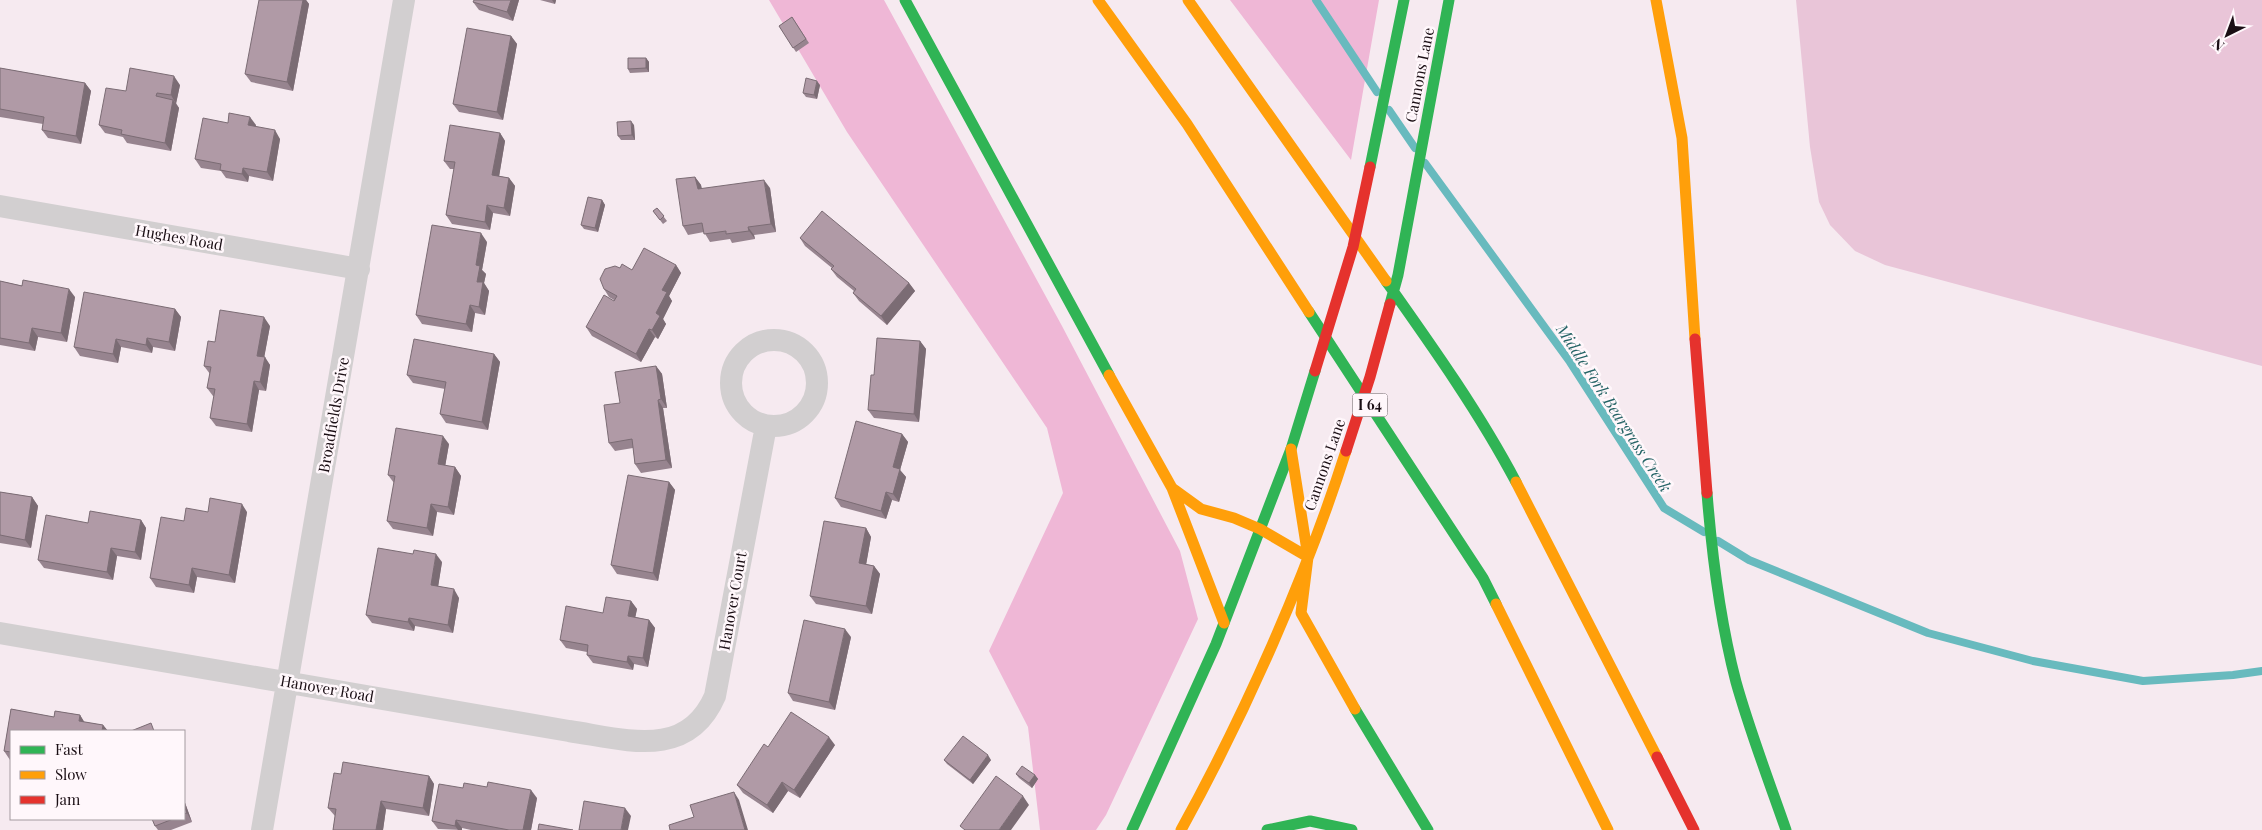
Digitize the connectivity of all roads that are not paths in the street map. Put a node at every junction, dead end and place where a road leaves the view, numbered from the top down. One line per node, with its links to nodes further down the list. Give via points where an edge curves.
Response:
1 (404, 0): 9 (street, Broadfields Drive)
2 (905, 0): 12 (main road)
3 (1098, 0): 25 (main road, I 64, via 1187,124 1483,578)
4 (1188, 0): 26 (main road, via 1431,344 1504,459)
5 (1404, 0): 11 (main road, Cannons Lane, via 1353,246)
6 (1449, 0): 14 (main road, Cannons Lane, via 1398,275 1370,377)
7 (1656, 0): 27 (main road, via 1682,138 1701,427 1725,633 1746,711)
8 (0, 206): 9 (street, Hughes Road)
9 (358, 269): 17 (street, Broadfields Drive)
10 (766, 426): 18 (street, Hanover Court, via 716,696 699,724 685,734)
11 (1292, 449): 13 (main road, Cannons Lane); 14 (main road)
12 (1172, 488): 13 (main road, via 1201,509); 15 (main road)
13 (1260, 529): 14 (main road); 15 (main road, Cannons Lane)
14 (1308, 557): 21 (main road, Cannons Lane, via 1210,777); 24 (main road, via 1301,614)
15 (1224, 623): 20 (main road, Cannons Lane)
16 (0, 632): 17 (street, Hanover Road)
17 (288, 683): 18 (street, Hanover Road, via 569,731); 19 (street, Broadfields Drive)
18 (654, 741)
19 (262, 830)
20 (1132, 830)
21 (1181, 830)
22 (1267, 830): 23 (main road, via 1310,821)
23 (1352, 830)
24 (1428, 830)
25 (1608, 830)
26 (1694, 830)
27 (1786, 830)

